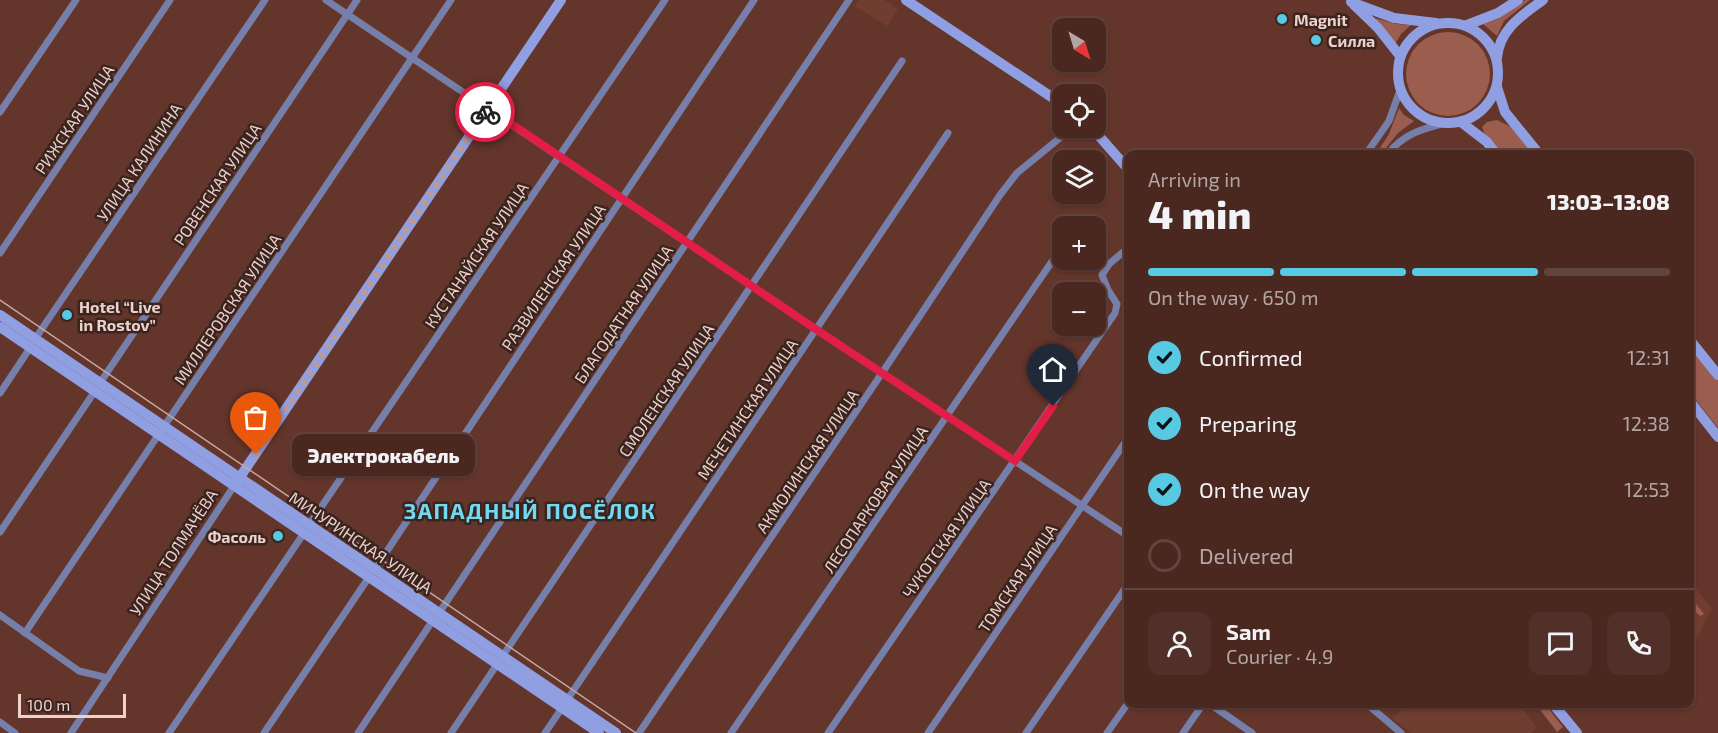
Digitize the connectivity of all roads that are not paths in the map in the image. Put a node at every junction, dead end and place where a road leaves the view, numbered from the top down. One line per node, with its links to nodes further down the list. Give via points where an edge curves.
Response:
1 (76, 0): 26 (street)
2 (170, 0): 41 (street, РИЖСКАЯ УЛИЦА)
3 (265, 0): 49 (street, УЛИЦА КАЛИНИНА)
4 (326, 0): 15 (street)
5 (357, 0): 15 (street, РОВЕНСКАЯ УЛИЦА)
6 (451, 0): 19 (street, МИЛЛЕРОВСКАЯ УЛИЦА)
7 (561, 0): 25 (main road, УЛИЦА ТОЛМАЧЁВА)
8 (665, 0): 36 (street, КУСТАНАЙСКАЯ УЛИЦА)
9 (754, 0): 38 (street, РАЗВИЛЕНСКАЯ УЛИЦА)
10 (849, 0): 39 (street, БЛАГОДАТНАЯ УЛИЦА)
11 (906, 0): 24 (main road)
12 (1518, 0): 17 (main road)
13 (1543, 0): 20 (main road, via 1506,32)
14 (1349, 1): 16 (main road, via 1394,18); 18 (main road)
15 (347, 14): 19 (street); 53 (street, РОВЕНСКАЯ УЛИЦА)
16 (1439, 23): 17 (main road); 18 (main road, via 1422,29)
17 (1467, 26): 20 (main road, via 1491,45)
18 (1400, 56): 23 (main road)
19 (413, 57): 25 (street); 57 (street, МИЛЛЕРОВСКАЯ УЛИЦА)
20 (1497, 59): 22 (main road)
21 (902, 61): 45 (street, СМОЛЕНСКАЯ УЛИЦА)
22 (1497, 87): 27 (main road, via 1483,110); 35 (main road, via 1505,112)
23 (1400, 90): 28 (main road, via 1418,114); 32 (street, via 1389,121)
24 (1052, 97)
25 (488, 108): 36 (street); 61 (main road, УЛИЦА ТОЛМАЧЁВА)
26 (0, 112)
27 (1461, 122): 28 (main road); 34 (main road)
28 (1445, 123): 33 (street, via 1411,134)
29 (948, 133): 48 (street, МЕЧЕТИНСКАЯ УЛИЦА)
30 (1060, 138): 51 (street, АКМОЛИНСКАЯ УЛИЦА, via 1017,173 1000,195)
31 (1101, 138): 37 (main road)
32 (1369, 150)
33 (1391, 150)
34 (1493, 150)
35 (1536, 150)
36 (559, 156): 38 (street); 63 (street, КУСТАНАЙСКАЯ УЛИЦА)
37 (1124, 164)
38 (622, 198): 39 (street); 66 (street, РАЗВИЛЕНСКАЯ УЛИЦА)
39 (687, 242): 45 (street); 69 (street, БЛАГОДАТНАЯ УЛИЦА)
40 (1124, 251): 44 (street)
41 (0, 253)
42 (1052, 261): 56 (street, ЛЕСОПАРКОВАЯ УЛИЦА)
43 (1106, 264): 44 (street)
44 (1109, 264): 60 (street, ЧУКОТСКАЯ УЛИЦА, via 1102,275 1118,304 1115,313)
45 (752, 286): 48 (street); 71 (street, СМОЛЕНСКАЯ УЛИЦА)
46 (0, 315): 49 (main road, МИЧУРИНСКАЯ УЛИЦА)
47 (0, 327): 49 (main road, МИЧУРИНСКАЯ УЛИЦА)
48 (817, 330): 51 (street); 73 (street, МЕЧЕТИНСКАЯ УЛИЦА)
49 (33, 344): 53 (main road, МИЧУРИНСКАЯ УЛИЦА); 54 (street, УЛИЦА КАЛИНИНА)
50 (1694, 345): 52 (main road)
51 (882, 374): 56 (street); 89 (street, АКМОЛИНСКАЯ УЛИЦА)
52 (1718, 375)
53 (98, 387): 57 (main road, МИЧУРИНСКАЯ УЛИЦА); 64 (street, РОВЕНСКАЯ УЛИЦА)
54 (0, 393)
55 (1694, 406): 58 (main road)
56 (948, 416): 60 (street); 90 (street, ЛЕСОПАРКОВАЯ УЛИЦА)
57 (162, 431): 61 (main road, МИЧУРИНСКАЯ УЛИЦА); 70 (street, МИЛЛЕРОВСКАЯ УЛИЦА)
58 (1718, 437)
59 (1124, 444): 62 (street, ТОМСКАЯ УЛИЦА)
60 (1015, 461): 62 (street); 91 (street, ЧУКОТСКАЯ УЛИЦА)
61 (237, 482): 63 (main road, МИЧУРИНСКАЯ УЛИЦА); 72 (street, УЛИЦА ТОЛМАЧЁВА)
62 (1083, 506): 65 (street); 92 (street, ТОМСКАЯ УЛИЦА)
63 (306, 529): 66 (main road, МИЧУРИНСКАЯ УЛИЦА); 82 (street, КУСТАНАЙСКАЯ УЛИЦА)
64 (0, 532)
65 (1124, 533)
66 (372, 573): 69 (main road, МИЧУРИНСКАЯ УЛИЦА); 83 (street, РАЗВИЛЕНСКАЯ УЛИЦА)
67 (1124, 590): 93 (street)
68 (0, 615): 70 (street)
69 (436, 616): 71 (main road, МИЧУРИНСКАЯ УЛИЦА); 84 (street, БЛАГОДАТНАЯ УЛИЦА)
70 (26, 633): 72 (street, via 79,671)
71 (500, 660): 73 (main road, МИЧУРИНСКАЯ УЛИЦА); 85 (street, СМОЛЕНСКАЯ УЛИЦА)
72 (108, 678): 81 (street, УЛИЦА ТОЛМАЧЁВА)
73 (565, 704): 86 (street, МЕЧЕТИНСКАЯ УЛИЦА); 87 (main road, МИЧУРИНСКАЯ УЛИЦА); 88 (main road, МИЧУРИНСКАЯ УЛИЦА)
74 (1124, 708): 94 (street)
75 (1200, 708): 95 (street)
76 (1216, 708): 96 (street)
77 (1372, 708): 97 (street)
78 (1556, 708): 98 (main road)
79 (0, 722): 80 (street)
80 (15, 733)
81 (71, 733)
82 (169, 733)
83 (264, 733)
84 (358, 733)
85 (451, 733)
86 (545, 733)
87 (599, 733)
88 (616, 733)
89 (639, 733)
90 (731, 733)
91 (828, 733)
92 (928, 733)
93 (1026, 733)
94 (1107, 733)
95 (1183, 733)
96 (1252, 733)
97 (1401, 733)
98 (1577, 733)

